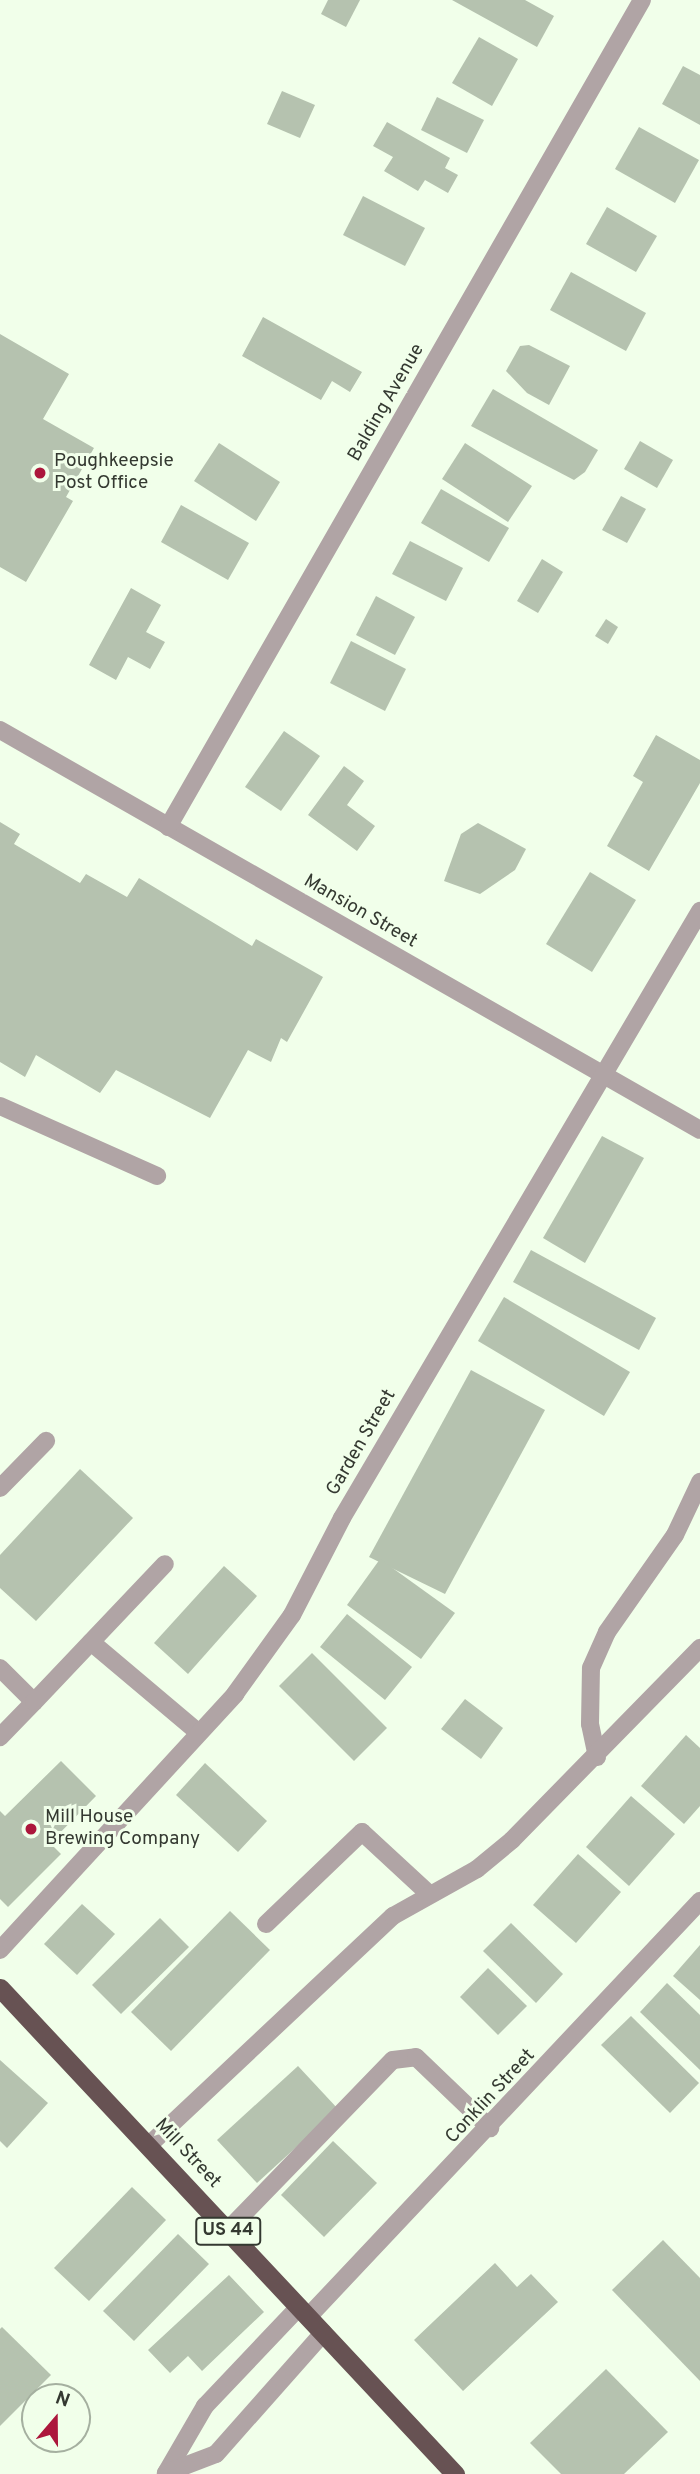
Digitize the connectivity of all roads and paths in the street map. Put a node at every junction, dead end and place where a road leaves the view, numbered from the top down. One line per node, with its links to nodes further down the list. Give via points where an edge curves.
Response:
1 (642, 0): 3 (street, Balding Avenue)
2 (0, 730): 3 (street, Mansion Street)
3 (168, 827): 5 (street, Mansion Street)
4 (700, 911): 5 (street, Garden Street)
5 (602, 1074): 7 (street, Mansion Street); 17 (street, Garden Street, via 342,1518 292,1615 235,1694)
6 (0, 1106): 8 (street)
7 (700, 1130)
8 (157, 1175)
9 (46, 1441): 11 (street)
10 (700, 1482): 19 (street, via 676,1535 607,1632 591,1668 590,1724)
11 (0, 1488)
12 (165, 1564): 13 (street)
13 (91, 1642): 16 (street); 17 (street)
14 (700, 1648): 19 (street)
15 (0, 1668): 16 (street)
16 (34, 1702): 18 (street)
17 (199, 1734): 23 (street, Garden Street)
18 (0, 1737)
19 (597, 1757): 20 (street, via 477,1869)
20 (428, 1893): 22 (street, via 362,1832); 26 (street, via 393,1916)
21 (700, 1902): 25 (street, Conklin Street)
22 (266, 1924)
23 (0, 1950)
24 (0, 1988): 26 (highway, Mill Street / US 44)
25 (491, 2128): 27 (street, via 416,2057 393,2060); 28 (street, Conklin Street)
26 (148, 2146): 27 (highway, Mill Street / US 44)
27 (227, 2231): 28 (highway, Mill Street / US 44)
28 (304, 2312): 29 (highway, Mill Street / US 44); 29 (street, Conklin Street, via 205,2406 166,2473 216,2454)
29 (323, 2333): 30 (highway, Mill Street / US 44)
30 (455, 2474)

